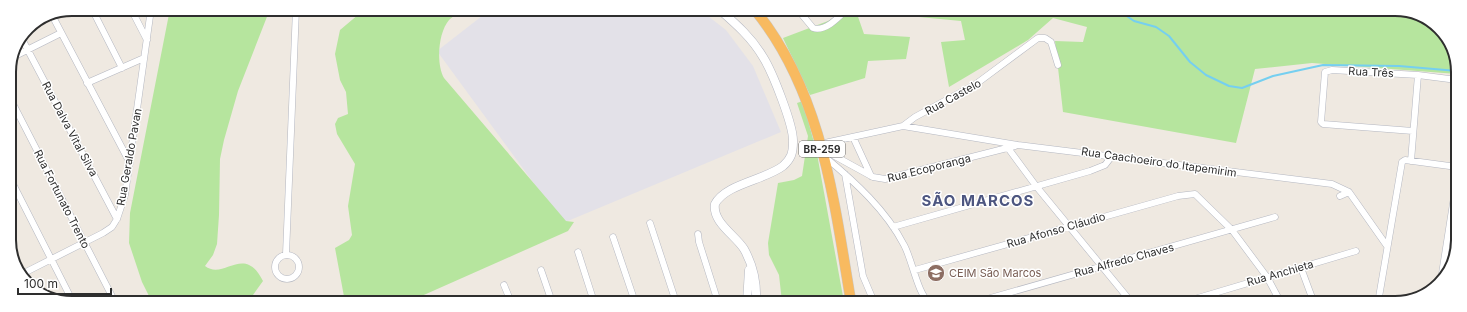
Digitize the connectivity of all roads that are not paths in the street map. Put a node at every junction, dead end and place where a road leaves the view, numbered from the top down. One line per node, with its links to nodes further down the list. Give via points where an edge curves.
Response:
1 (96, 16): 17 (street)
2 (134, 16): 11 (street)
3 (149, 16): 11 (street, Rua Geraldo Pavan)
4 (296, 16): 51 (street)
5 (726, 16): 53 (street, via 747,35 772,71 793,138 792,155 782,167 723,194 715,204 716,217 739,243)
6 (760, 16): 27 (highway, BR-259, via 790,61 806,96)
7 (803, 16): 8 (street, via 813,28 824,28)
8 (836, 16)
9 (54, 19): 10 (street)
10 (61, 33): 13 (street); 20 (street)
11 (147, 41): 15 (street, Rua Geraldo Pavan)
12 (25, 43): 13 (street, Rua Dalva Vital Silva)
13 (28, 49): 14 (street); 40 (street, Rua Dalva Vital Silva)
14 (20, 54)
15 (144, 58): 17 (street); 30 (street, Rua Geraldo Pavan)
16 (1058, 66): 22 (street, Rua Castelo, via 1051,42 1045,38 1038,38 976,84)
17 (122, 68): 20 (street)
18 (1418, 75): 19 (street, Rua Três); 23 (street); 23 (street, Rua Três, via 1332,70 1325,72 1321,122 1323,124)
19 (1451, 79)
20 (88, 84): 30 (street)
21 (16, 110): 47 (street, Rua Fortunato Trento)
22 (903, 126): 24 (street, Rua Castelo); 25 (street, Rua Caachoeiro do Itapemirim)
23 (1413, 131): 29 (street)
24 (853, 137): 27 (street, Rua Castelo); 33 (street)
25 (1018, 145): 26 (street, Rua Ecoporanga); 28 (street, Rua Caachoeiro do Itapemirim)
26 (1008, 148): 33 (street, Rua Ecoporanga, via 891,178 878,179); 34 (street)
27 (822, 149): 32 (street); 33 (street, Rua Ecoporanga); 72 (highway, BR-259)
28 (1112, 156): 34 (street, via 1099,168); 36 (street, Rua Caachoeiro do Itapemirim, via 1324,182 1340,186)
29 (1411, 161): 31 (street); 48 (street, via 1403,161 1400,166)
30 (130, 163): 40 (street, Rua Geraldo Pavan, via 125,195)
31 (1451, 166)
32 (845, 174): 43 (street); 73 (street, via 863,276)
33 (872, 176)
34 (1036, 186): 42 (street); 43 (street)
35 (16, 190): 52 (street)
36 (1349, 192): 37 (street); 48 (street)
37 (1340, 196)
38 (1451, 216): 56 (street)
39 (1275, 217): 44 (street, Rua Alfredo Chaves)
40 (117, 219): 47 (street, Rua Geraldo Pavan, via 108,230)
41 (650, 223): 68 (street)
42 (1070, 226): 44 (street, Rua Afonso Cláudio, via 1178,196 1197,194); 54 (street); 58 (street, Rua Afonso Cláudio)
43 (893, 227): 58 (street)
44 (1232, 230): 54 (street, Rua Alfredo Chaves); 60 (street)
45 (698, 234): 69 (street)
46 (613, 237): 67 (street)
47 (84, 242): 52 (street, Rua Geraldo Pavan); 63 (street, Rua Fortunato Trento)
48 (1387, 246): 80 (street)
49 (1356, 251): 55 (street, Rua Anchieta)
50 (578, 252): 66 (street)
51 (286, 254): 51 (street, via 279,257 274,266 278,275 287,279 296,274 299,264 295,258)
52 (51, 259): 59 (street, Rua Geraldo Pavan); 62 (street)
53 (750, 261): 70 (street); 71 (street, via 754,273)
54 (1103, 266): 75 (street, Rua Alfredo Chaves); 76 (street)
55 (1301, 268): 60 (street, Rua Anchieta); 79 (street)
56 (1443, 268)
57 (541, 270): 65 (street)
58 (915, 270): 74 (street)
59 (26, 272)
60 (1267, 277): 77 (street, Rua Anchieta); 78 (street)
61 (504, 285): 64 (street)
62 (70, 296)
63 (112, 296)
64 (509, 296)
65 (550, 296)
66 (592, 296)
67 (633, 296)
68 (674, 296)
69 (716, 296)
70 (747, 296)
71 (756, 296)
72 (850, 296)
73 (871, 296)
74 (923, 296)
75 (995, 296)
76 (1127, 296)
77 (1208, 296)
78 (1277, 296)
79 (1311, 296)
80 (1379, 296)

